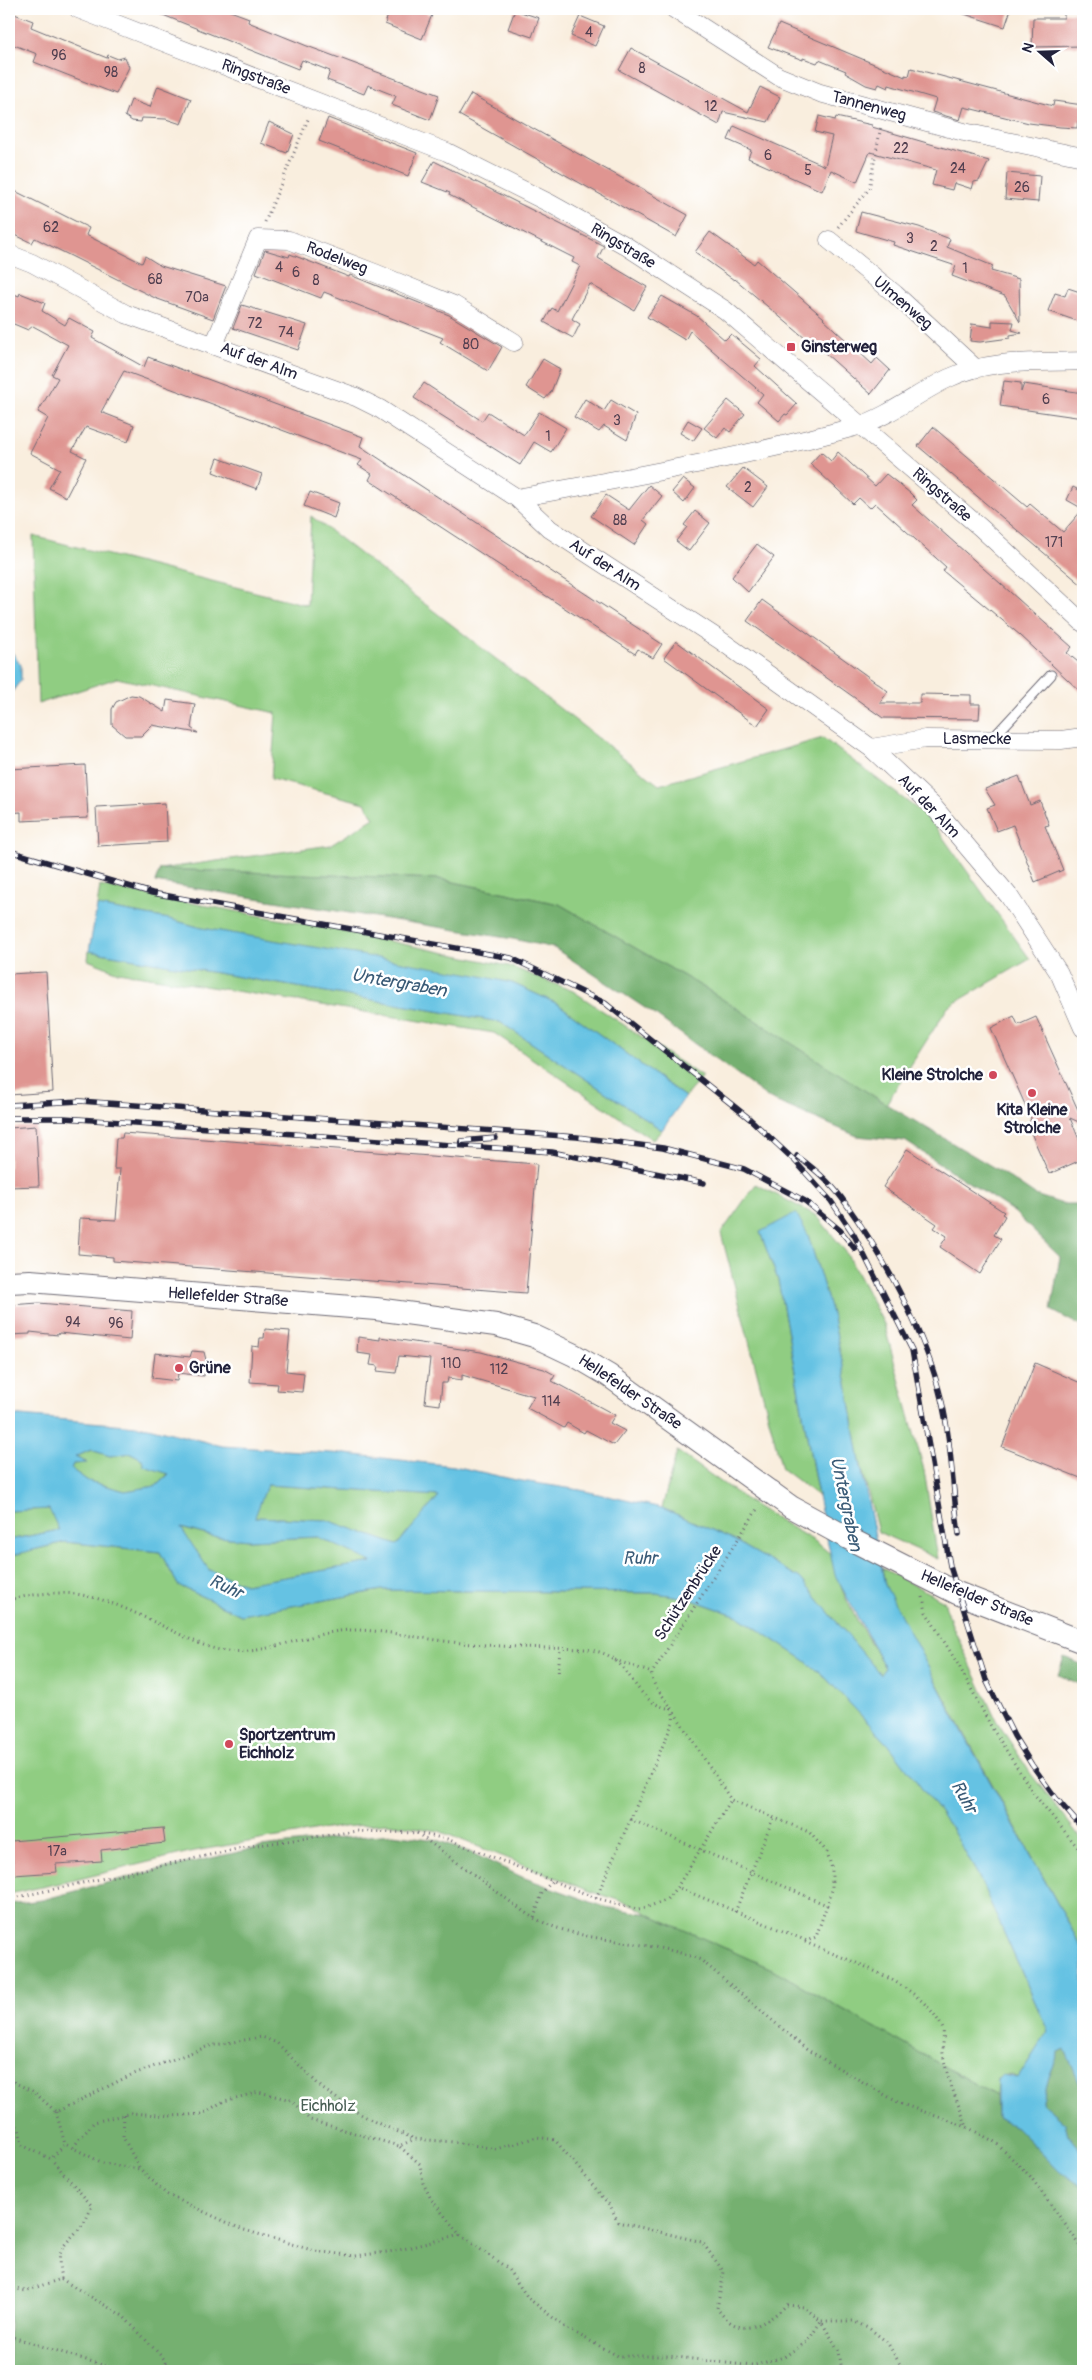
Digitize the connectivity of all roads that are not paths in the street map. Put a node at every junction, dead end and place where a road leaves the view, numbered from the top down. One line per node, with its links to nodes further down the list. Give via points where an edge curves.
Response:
1 (78, 9): 10 (street, Ringstraße, via 402,133 551,204 623,244 725,310)
2 (674, 9): 3 (street, Tannenweg, via 784,78 820,93 964,132)
3 (1083, 157)
4 (828, 240): 9 (street, Ulmenweg, via 895,294)
5 (9, 254): 7 (street, Auf der Alm, via 126,314)
6 (514, 342): 7 (street, Rodelweg, via 454,305 375,273 289,240 258,239)
7 (214, 345): 11 (street, Auf der Alm, via 356,397 380,409)
8 (1083, 361): 9 (street, via 991,364)
9 (975, 368): 10 (street, via 949,378)
10 (861, 425): 11 (street, via 682,468); 12 (street, Ringstraße)
11 (517, 498): 16 (street, Auf der Alm, via 550,529 720,640)
12 (1083, 623)
13 (1051, 675): 15 (lane)
14 (1083, 737): 15 (street, Lasmecke, via 1061,740)
15 (992, 739): 16 (street, Lasmecke, via 925,739)
16 (871, 748): 17 (street, Auf der Alm, via 932,805 1009,896 1059,974)
17 (1083, 1028)
18 (9, 1282): 19 (street, Hellefelder Straße, via 358,1307 496,1325 534,1336 574,1354 608,1375 791,1507 957,1593)
19 (1083, 1642)

